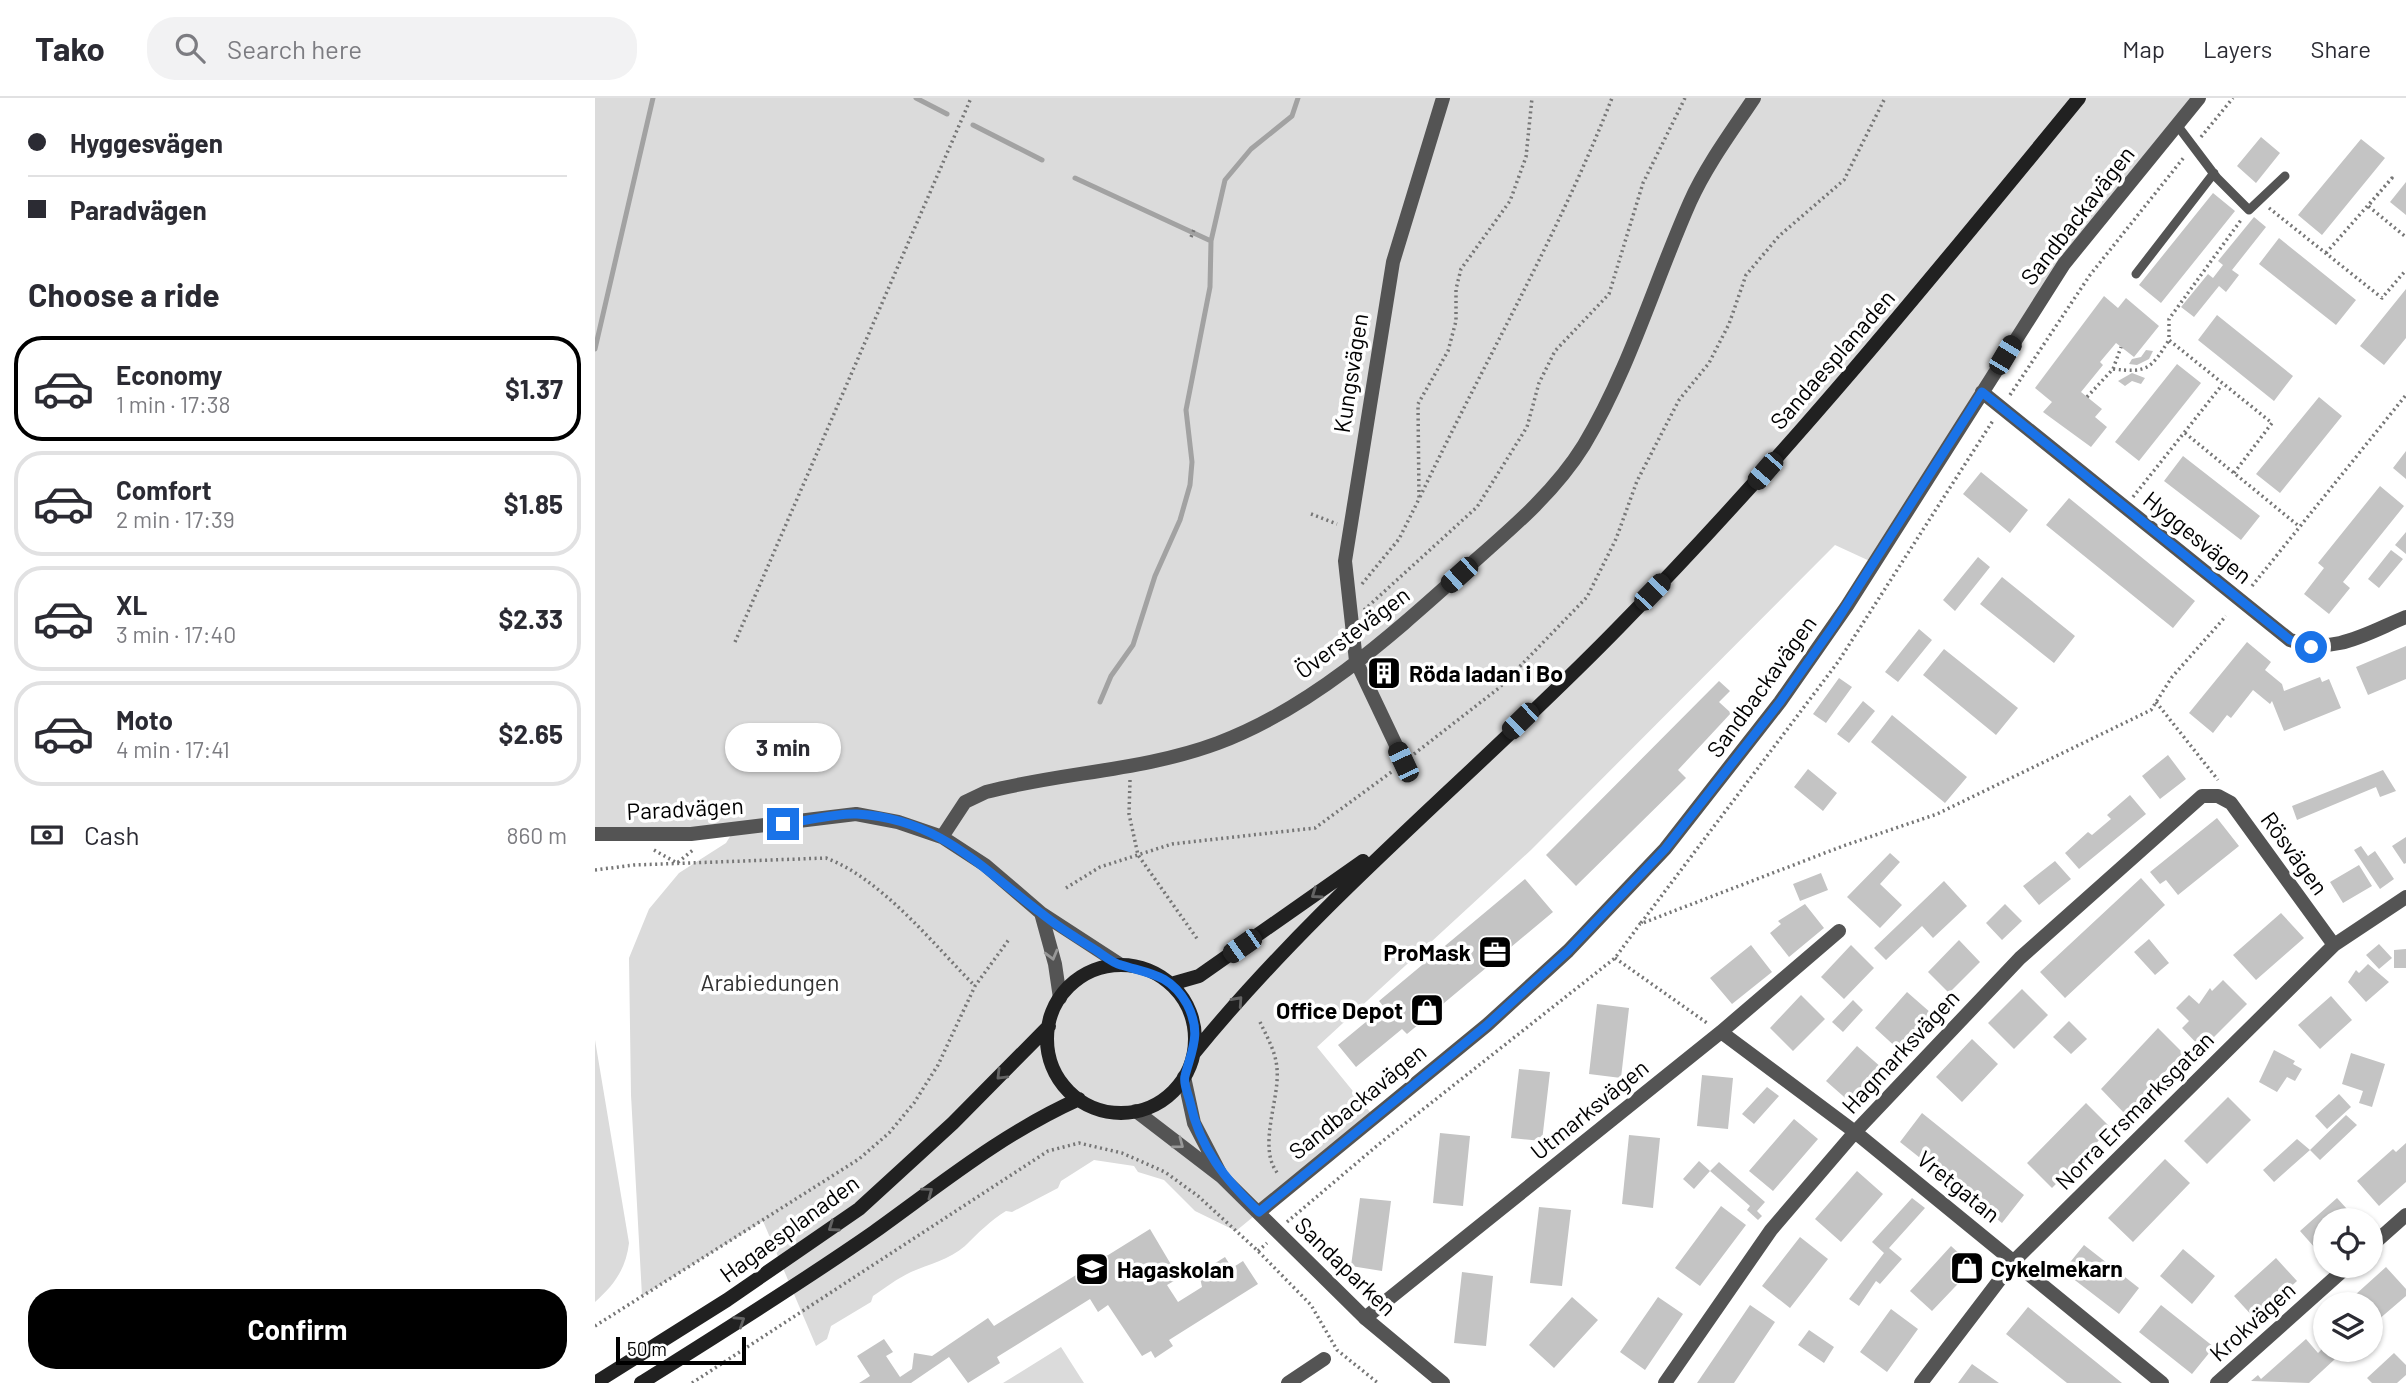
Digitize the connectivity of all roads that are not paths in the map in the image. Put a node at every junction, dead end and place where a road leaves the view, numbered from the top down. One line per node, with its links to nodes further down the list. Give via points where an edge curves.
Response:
1 (1443, 98): 11 (street, Kungsvägen, via 1393,262 1349,528 1345,561)
2 (1754, 98): 11 (street, Överstevägen, via 1691,200 1628,362 1583,447 1533,509)
3 (2079, 98): 16 (main road, Sandaesplanaden, via 1748,491 1618,629)
4 (2200, 98): 5 (street, Sandbackavägen)
5 (2177, 125): 6 (lane); 9 (street, Sandbackavägen, via 2064,264)
6 (2214, 173): 7 (lane, via 2249,210); 8 (lane)
7 (2285, 176)
8 (2136, 274)
9 (1982, 392): 10 (street, Hyggesvägen, via 2290,640 2311,647 2337,646); 32 (street, Sandbackavägen, via 1840,616 1780,702 1665,849 1568,951 1487,1025)
10 (2406, 617)
11 (1356, 661): 12 (street); 15 (street, Överstevägen, via 1263,723 1217,743 1130,766 986,792 965,802)
12 (1403, 762)
13 (2213, 796): 20 (street, Rösvägen, via 2231,803); 30 (street, Hagmarksvägen, via 2203,796 2020,958)
14 (595, 834): 15 (street, Paradvägen, via 691,834 856,814)
15 (941, 837): 18 (street, Paradvägen, via 985,865)
16 (1392, 841): 22 (main road, Sandaesplanaden, one-way to 22, via 1199,976); 26 (main road, Sandaesplanaden, one-way to 16, via 1269,966)
17 (2406, 897): 20 (street, Norra Ersmarksgatan)
18 (1041, 913): 21 (street, Paradvägen); 23 (street, one-way to 23)
19 (1839, 931): 25 (street, Utmarksvägen)
20 (2334, 945): 35 (street, Norra Ersmarksgatan)
21 (1121, 965): 22 (main road, via 1147,970); 23 (main road, via 1083,976)
22 (1171, 984): 26 (main road, via 1192,1019)
23 (1060, 998): 24 (main road)
24 (1049, 1026): 28 (main road, via 1054,1068); 39 (main road, Hagaesplanaden, one-way to 39, via 859,1209)
25 (1721, 1032): 30 (street, Vretgatan); 37 (street, Utmarksvägen)
26 (1194, 1053): 27 (main road)
27 (1184, 1077): 29 (main road, via 1165,1099); 31 (street, Sandaparken, via 1194,1123)
28 (1079, 1099): 29 (main road, via 1102,1110); 40 (main road, Hagaesplanaden, one-way to 28, via 873,1233 970,1160 1033,1120)
29 (1136, 1111): 31 (street, Sandaparken, one-way to 31)
30 (1855, 1132): 35 (street, Vretgatan); 43 (street, Hagmarksvägen, via 1771,1230)
31 (1222, 1177): 32 (street, Sandaparken)
32 (1259, 1212): 37 (street, Sandaparken)
33 (2406, 1215): 34 (street)
34 (2383, 1235)
35 (2014, 1261): 44 (street, Norra Ersmarksgatan); 45 (street, Vretgatan)
36 (2334, 1278): 46 (street, Krokvägen)
37 (1366, 1318): 42 (street, Sandaparken)
38 (1324, 1359): 41 (street)
39 (596, 1383)
40 (641, 1383)
41 (1288, 1383)
42 (1443, 1383)
43 (1665, 1383)
44 (1921, 1383)
45 (2162, 1383)
46 (2217, 1383)

